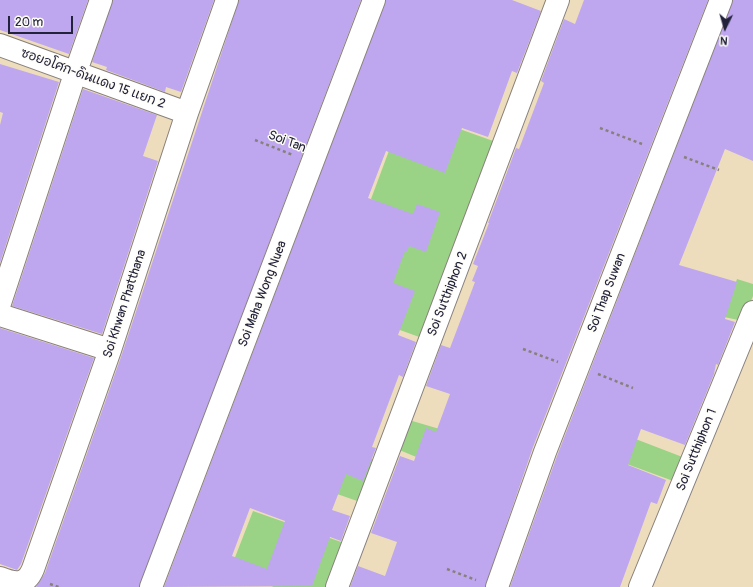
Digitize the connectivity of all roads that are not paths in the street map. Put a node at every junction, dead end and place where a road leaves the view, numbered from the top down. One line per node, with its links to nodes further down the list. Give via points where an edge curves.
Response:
1 (101, 0): 7 (street)
2 (227, 0): 8 (street, Soi Khwan Phatthana)
3 (374, 0): 15 (street, Soi Maha Wong Nuea)
4 (558, 0): 16 (street, Soi Sutthiphon 2)
5 (721, 0): 14 (street, Soi Thap Suwan, via 545,452)
6 (0, 45): 7 (street, ซอยอโศก-ดินแดง 15 แยก 2)
7 (75, 74): 8 (street, ซอยอโศก-ดินแดง 15 แยก 2); 9 (street)
8 (187, 113): 12 (street, Soi Khwan Phatthana)
9 (0, 303)
10 (753, 312): 17 (street, Soi Sutthiphon 1)
11 (0, 315): 12 (street)
12 (110, 350): 13 (street, Soi Khwan Phatthana, via 30,577 12,583)
13 (4, 582)
14 (489, 584)
15 (151, 587)
16 (337, 587)
17 (640, 587)

